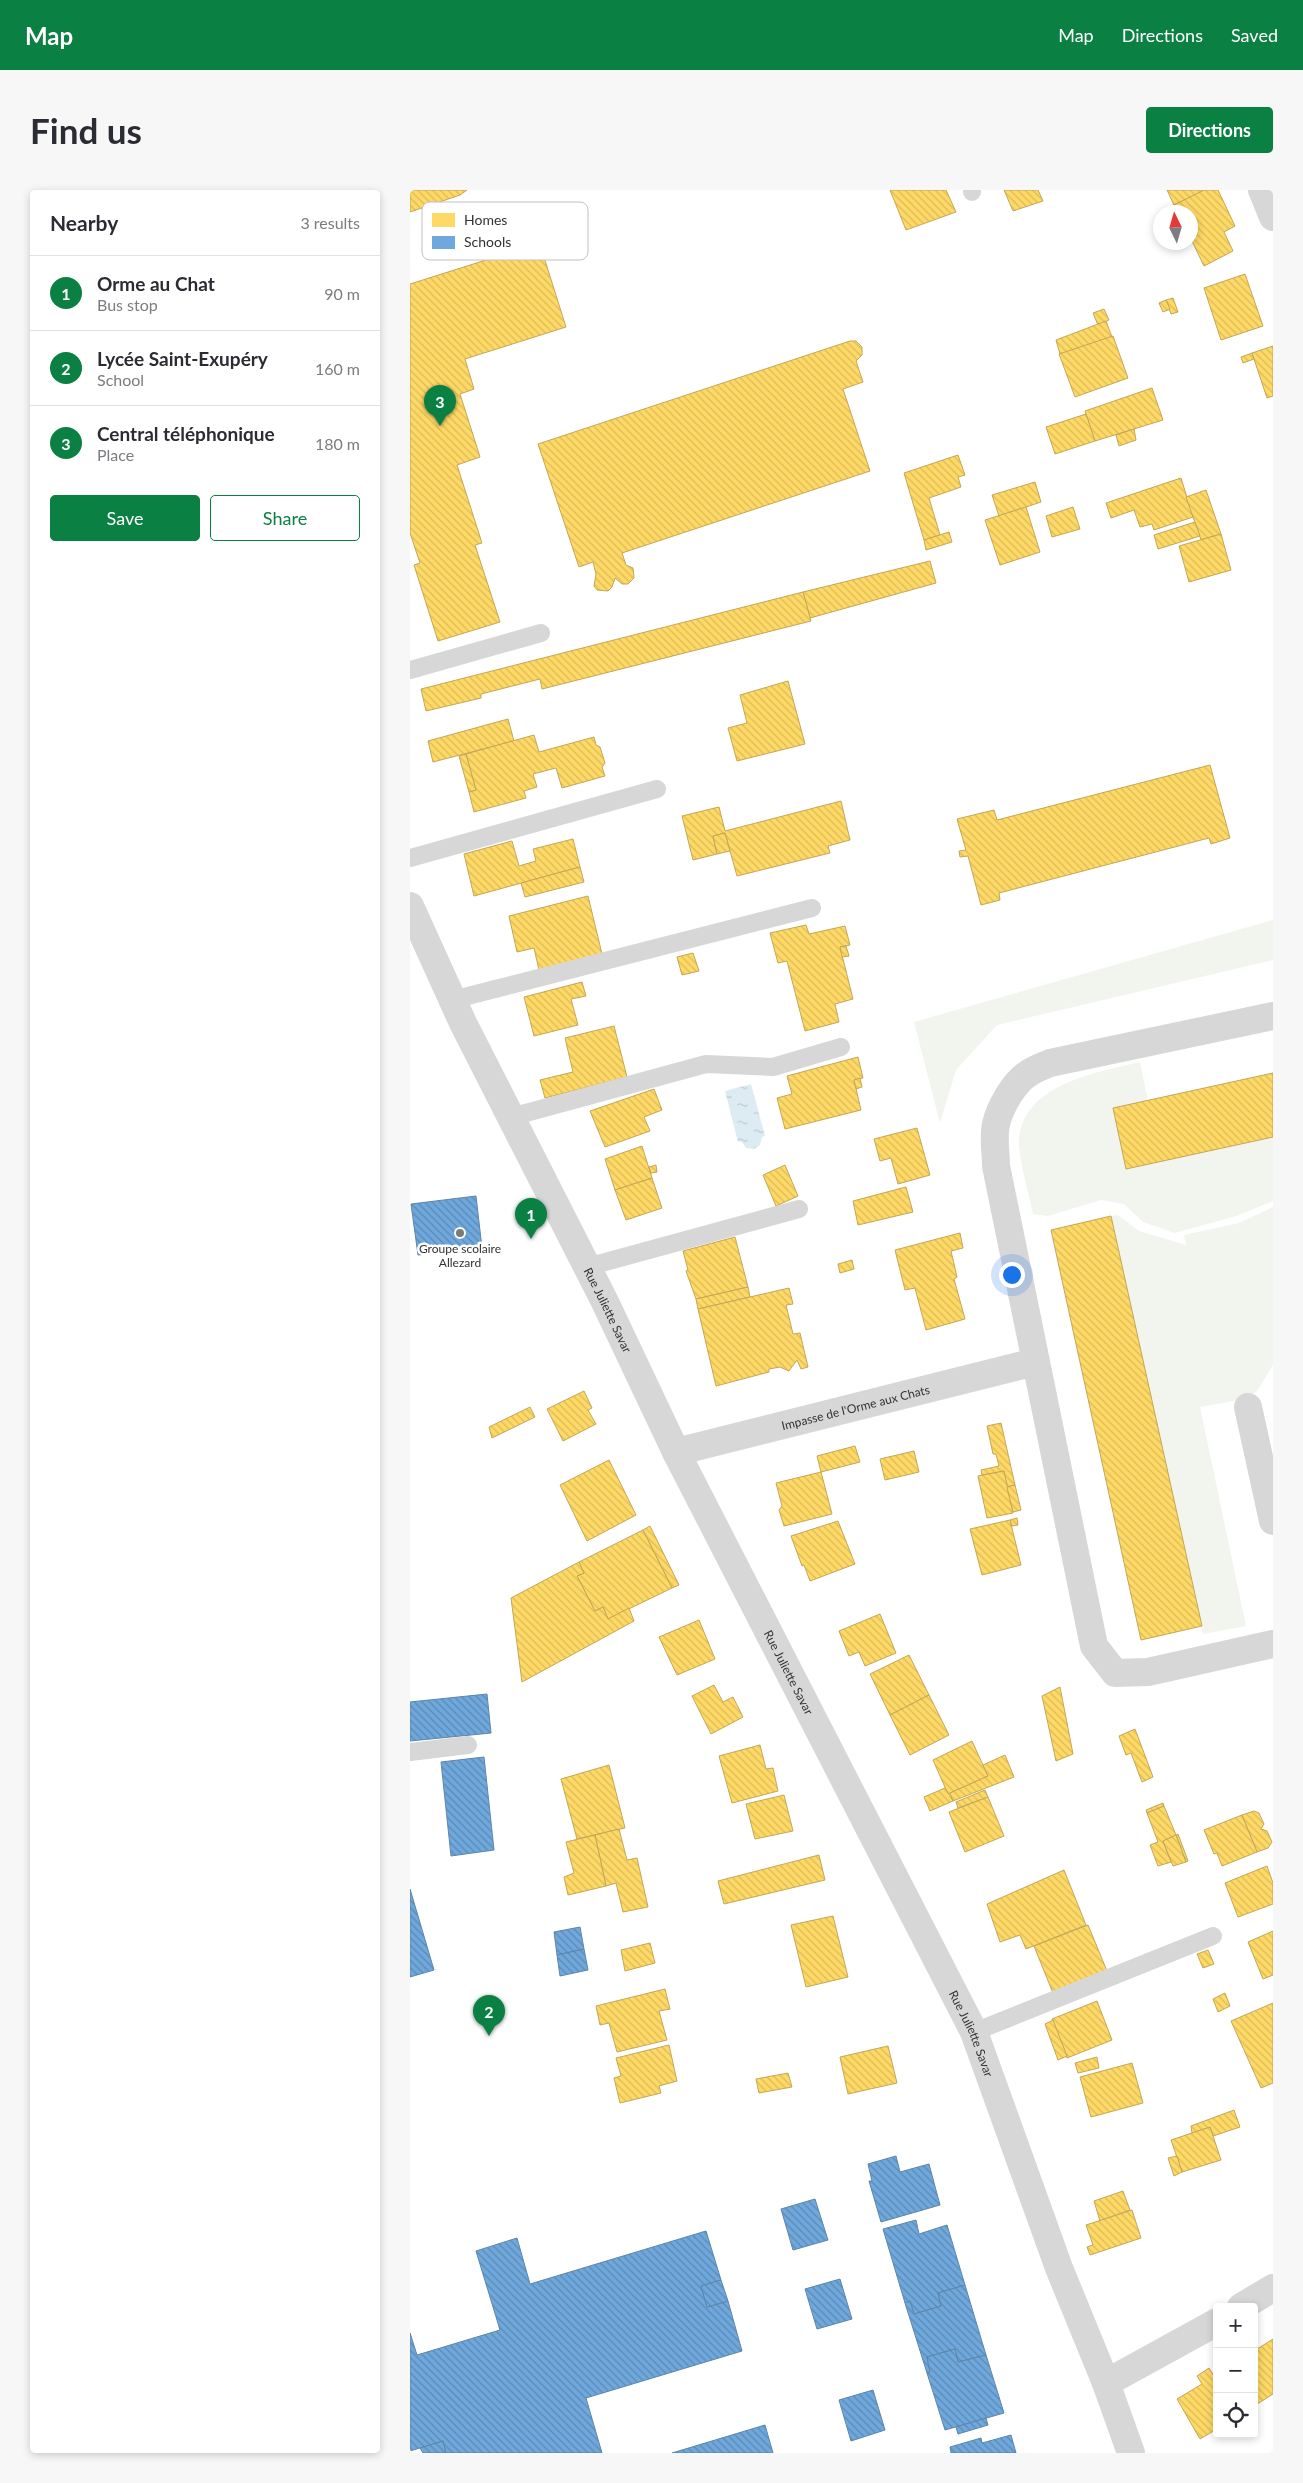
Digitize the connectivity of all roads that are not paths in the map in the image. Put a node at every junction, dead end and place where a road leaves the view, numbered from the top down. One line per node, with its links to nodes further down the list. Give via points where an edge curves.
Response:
1 (1262, 190): 2 (street)
2 (1273, 217)
3 (541, 633): 4 (lane)
4 (410, 670)
5 (657, 789): 6 (lane)
6 (410, 858)
7 (410, 906): 9 (street, Rue Juliette Savar)
8 (812, 908): 9 (lane)
9 (452, 1000): 12 (street, Rue Juliette Savar)
10 (1273, 1016): 15 (street, via 1050,1063 1028,1073 1013,1088 996,1124 996,1166)
11 (841, 1047): 12 (lane, via 773,1067 706,1064)
12 (511, 1117): 14 (street, Rue Juliette Savar)
13 (799, 1209): 14 (lane)
14 (588, 1266): 17 (street, Rue Juliette Savar)
15 (1035, 1362): 17 (street, Impasse de l'Orme aux Chats); 19 (street, via 1094,1646 1115,1673 1148,1672)
16 (1248, 1407): 18 (street)
17 (676, 1452): 23 (street, Rue Juliette Savar)
18 (1273, 1521)
19 (1273, 1644)
20 (468, 1745): 21 (lane)
21 (410, 1752)
22 (1213, 1936): 23 (lane)
23 (974, 2032): 27 (street, Rue Juliette Savar, via 1059,2268)
24 (1273, 2288): 25 (street)
25 (1249, 2303)
26 (1213, 2324): 27 (street)
27 (1106, 2383): 28 (street, Rue Juliette Savar)
28 (1131, 2453)

